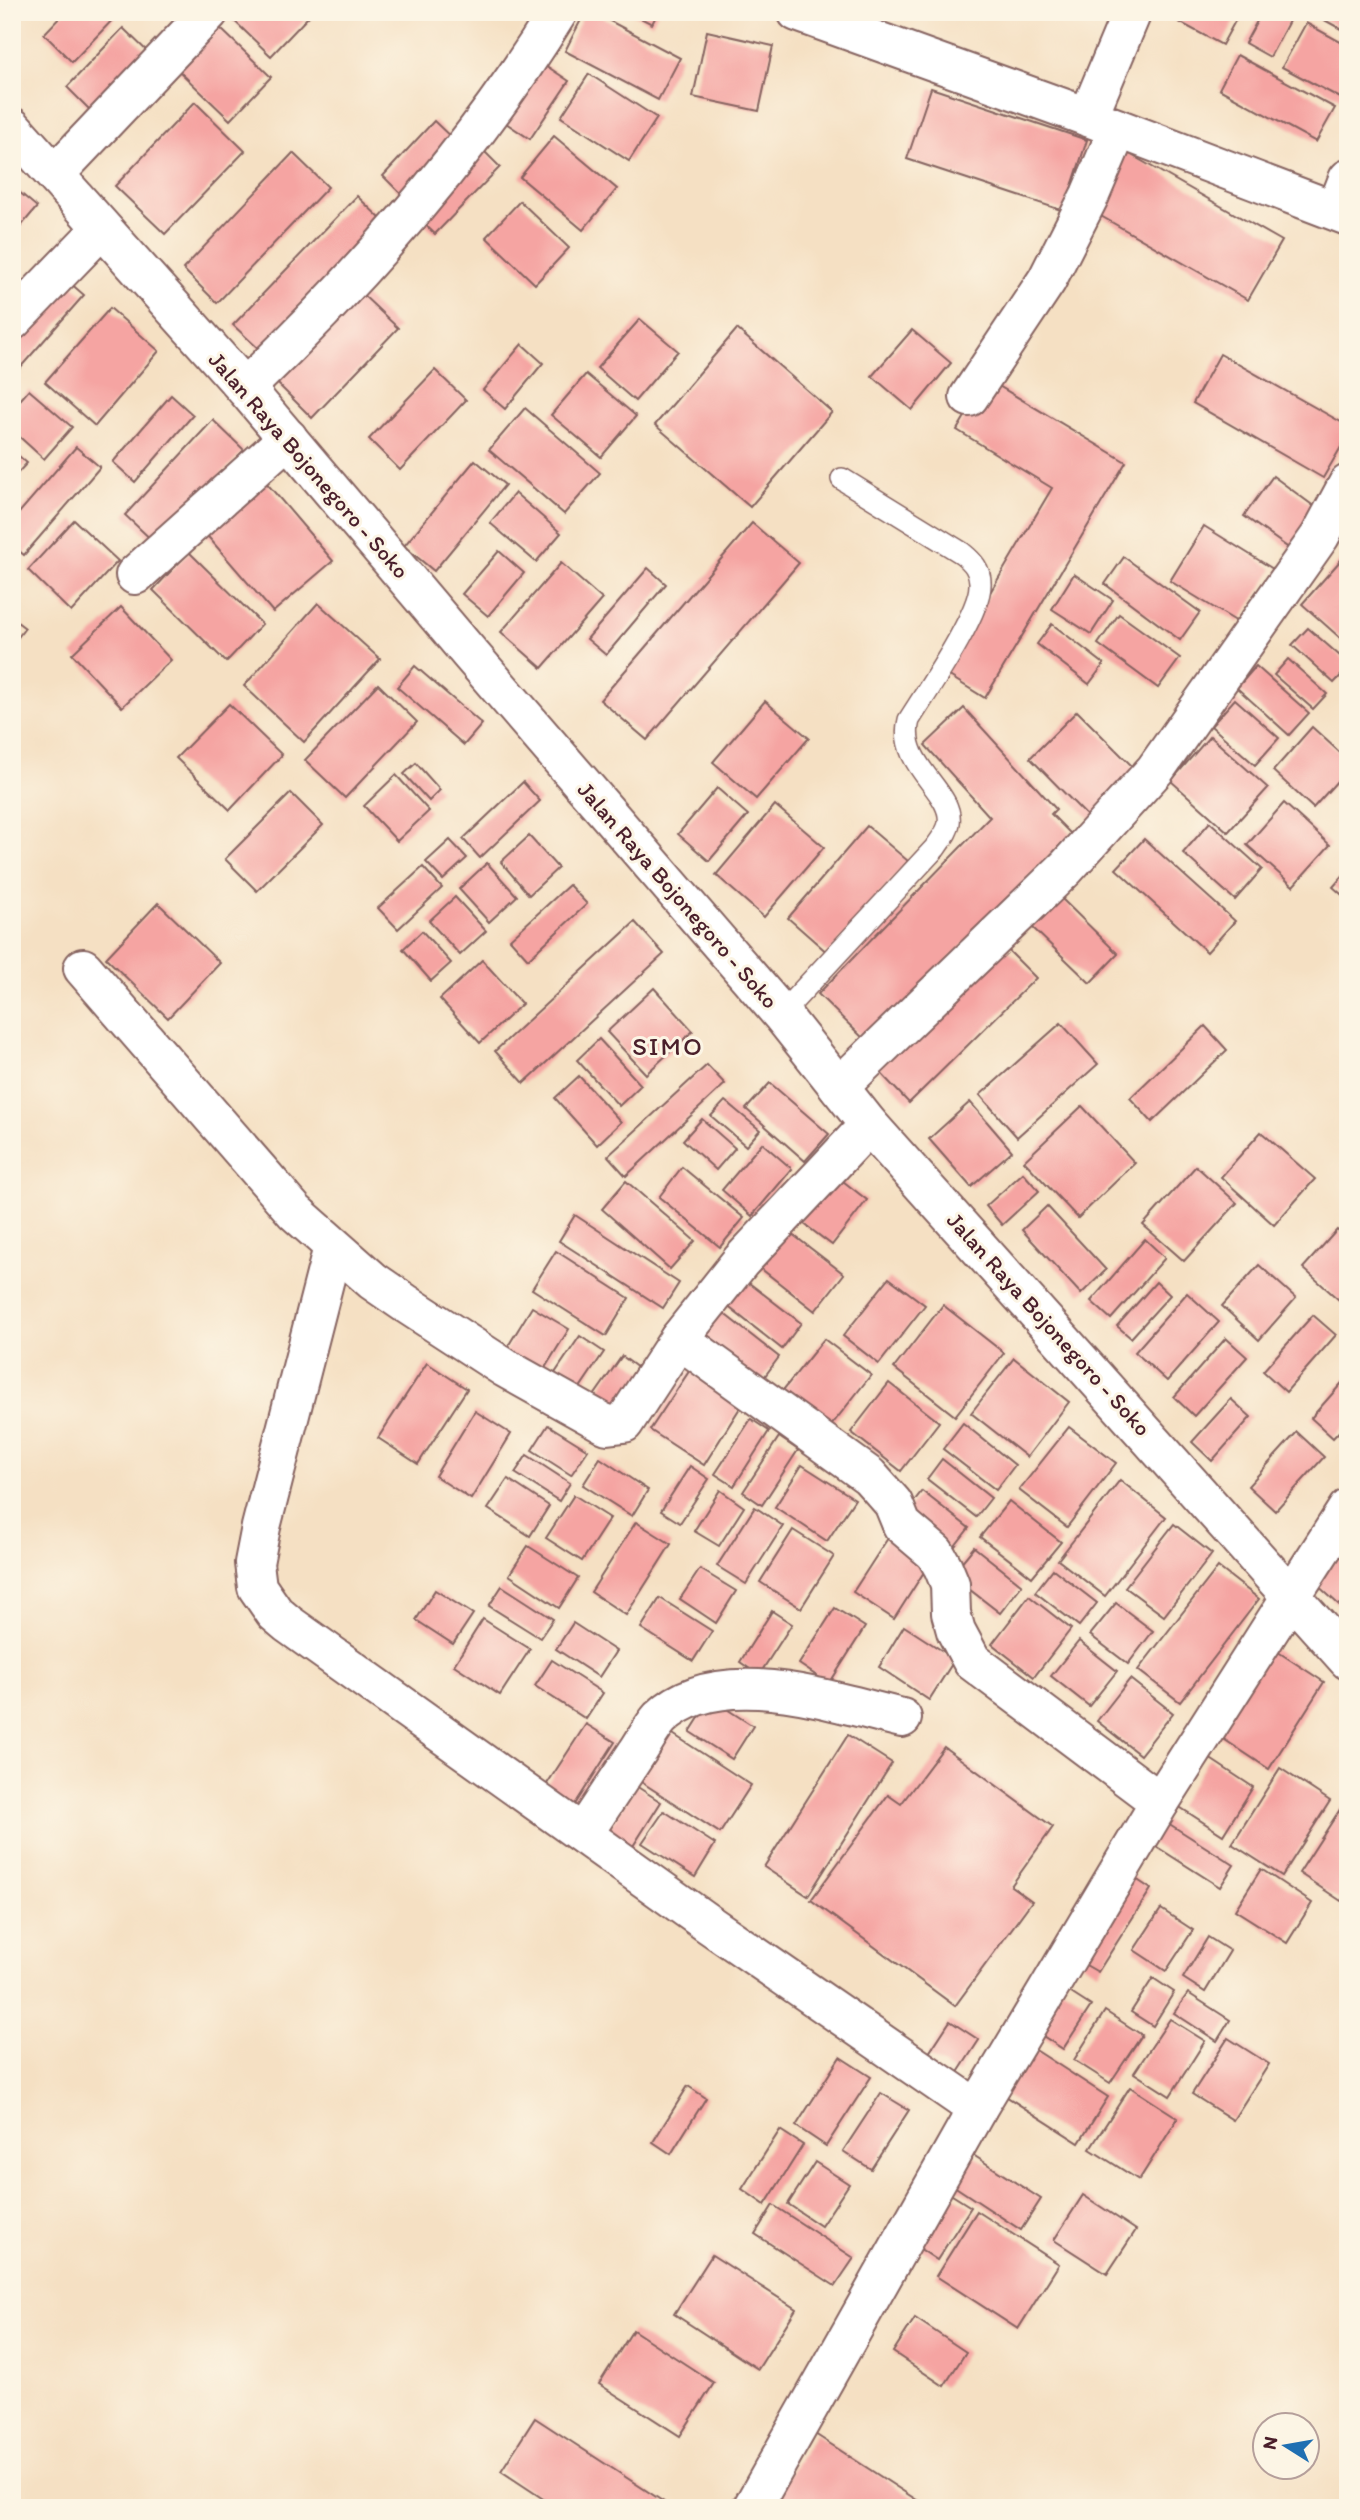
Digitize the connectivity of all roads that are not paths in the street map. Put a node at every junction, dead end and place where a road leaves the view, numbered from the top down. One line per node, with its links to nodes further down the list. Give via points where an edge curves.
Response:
1 (209, 12): 7 (street)
2 (558, 12): 11 (street, via 528,62 437,184 299,337)
3 (797, 12): 5 (street)
4 (1132, 12): 5 (street)
5 (1103, 123): 8 (street); 12 (street, via 1090,195 1047,279)
6 (12, 127): 7 (street, Jalan Raya Bojonegoro - Soko)
7 (55, 174): 9 (street, Jalan Raya Bojonegoro - Soko)
8 (1344, 202)
9 (101, 229): 10 (street); 11 (street, Jalan Raya Bojonegoro - Soko)
10 (12, 321)
11 (245, 388): 13 (street, Jalan Raya Bojonegoro - Soko)
12 (969, 397)
13 (288, 439): 16 (street); 18 (street, Jalan Raya Bojonegoro - Soko)
14 (842, 479): 18 (lane, via 962,553 976,566 980,588 971,618 907,730 910,750 949,813 948,829)
15 (1348, 484): 19 (street, via 1320,536 1155,770 1066,868)
16 (135, 576)
17 (83, 968): 21 (street, via 287,1203)
18 (781, 1014): 19 (street, Jalan Raya Bojonegoro - Soko)
19 (839, 1087): 20 (street, Jalan Raya Bojonegoro - Soko)
20 (869, 1125): 22 (street, via 741,1261); 24 (street, Jalan Raya Bojonegoro - Soko)
21 (333, 1247): 22 (street, via 373,1281 505,1368 607,1424 624,1423); 28 (street, via 261,1527 254,1563 257,1587 288,1624)
22 (680, 1339): 27 (street, via 869,1476 893,1503 902,1525 935,1553 943,1567 950,1584 956,1632 972,1661)
23 (1348, 1508): 24 (street)
24 (1290, 1598): 25 (street, Jalan Raya Bojonegoro - Soko); 27 (street)
25 (1348, 1660)
26 (902, 1718): 28 (street, via 769,1690 694,1695 660,1718)
27 (1160, 1802): 29 (street)
28 (583, 1834): 29 (street)
29 (976, 2109): 30 (street)
30 (752, 2508)

